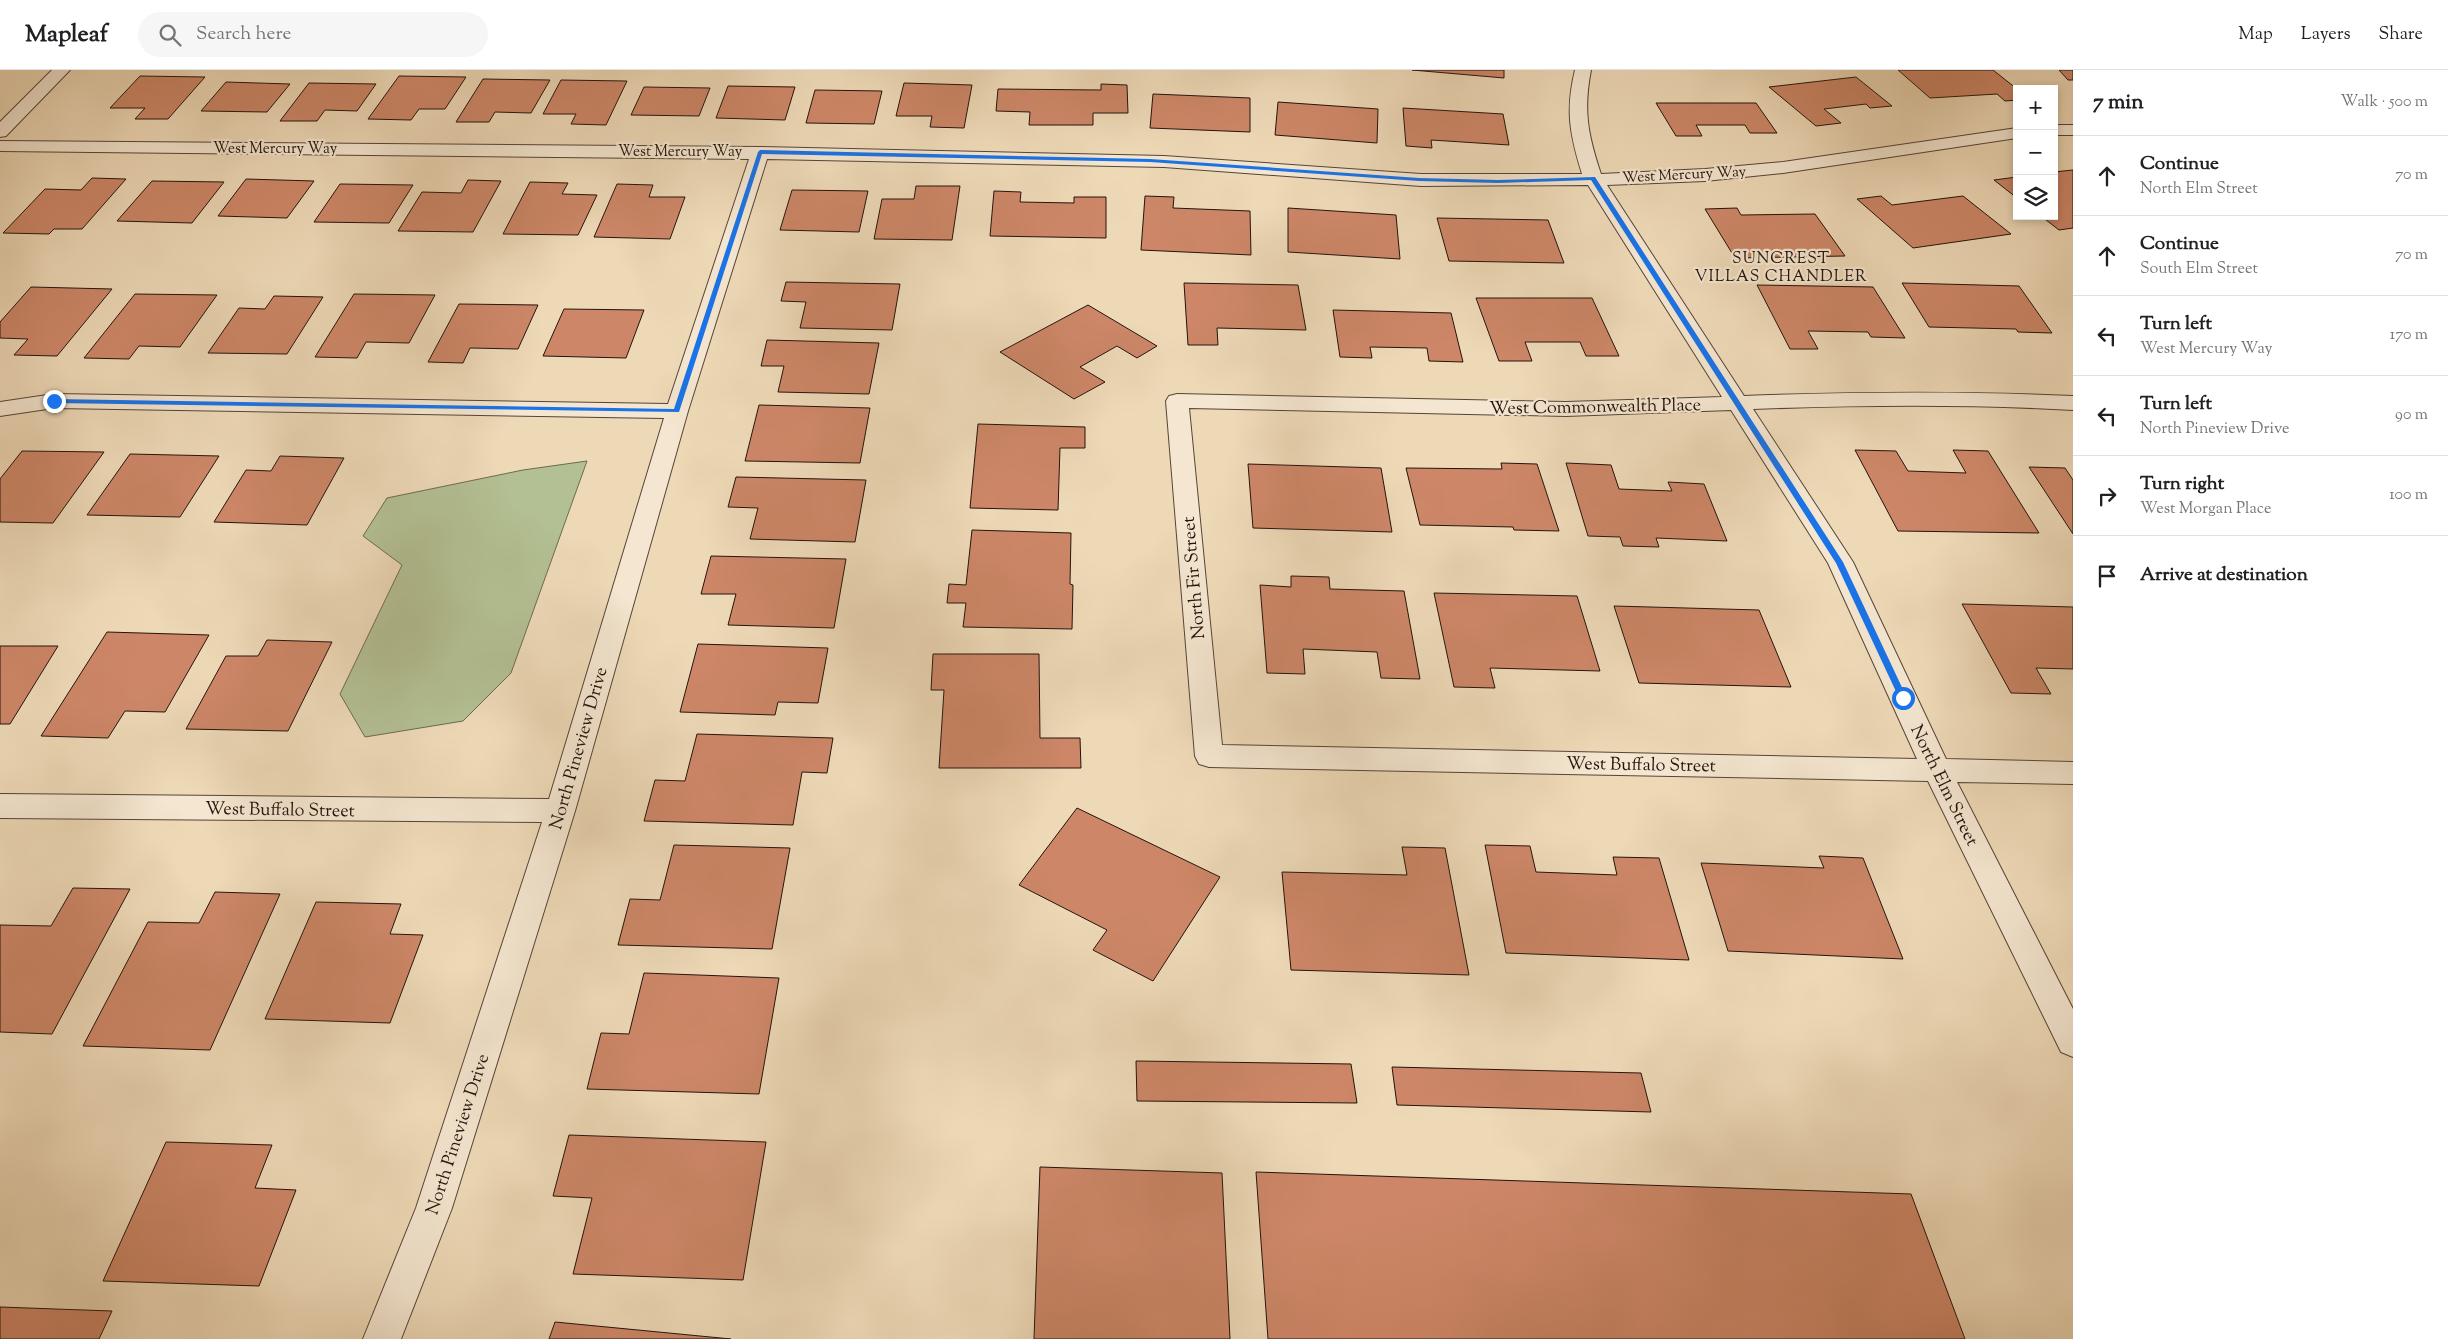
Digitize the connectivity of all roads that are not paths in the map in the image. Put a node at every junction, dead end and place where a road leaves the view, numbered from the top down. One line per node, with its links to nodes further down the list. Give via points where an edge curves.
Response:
1 (62, 70): 5 (street)
2 (1584, 70): 9 (street, North Elm Street, via 1577,96 1577,131)
3 (2058, 130): 4 (street)
4 (2073, 130)
5 (0, 132)
6 (2013, 134): 9 (street, West Mercury Way, via 1828,162 1710,175)
7 (0, 146): 8 (street, West Mercury Way)
8 (760, 152): 9 (street, West Mercury Way, via 1150,160 1419,180); 14 (street, North Pineview Drive)
9 (1593, 178): 11 (street, North Elm Street)
10 (1177, 401): 11 (street, West Commonwealth Place, via 1566,409); 15 (street, North Fir Street)
11 (1736, 403): 12 (street, West Commonwealth Place, via 1889,398); 16 (street, North Elm Street, via 1840,562)
12 (2073, 403)
13 (0, 409): 14 (street, via 54,401)
14 (676, 411): 19 (street, North Pineview Drive)
15 (1209, 756): 16 (street, West Buffalo Street)
16 (1936, 770): 17 (street, West Buffalo Street); 20 (street, North Elm Street)
17 (2073, 773)
18 (0, 806): 19 (street, West Buffalo Street)
19 (560, 811): 21 (street, North Pineview Drive, via 434,1208)
20 (2073, 1042)
21 (382, 1339)

